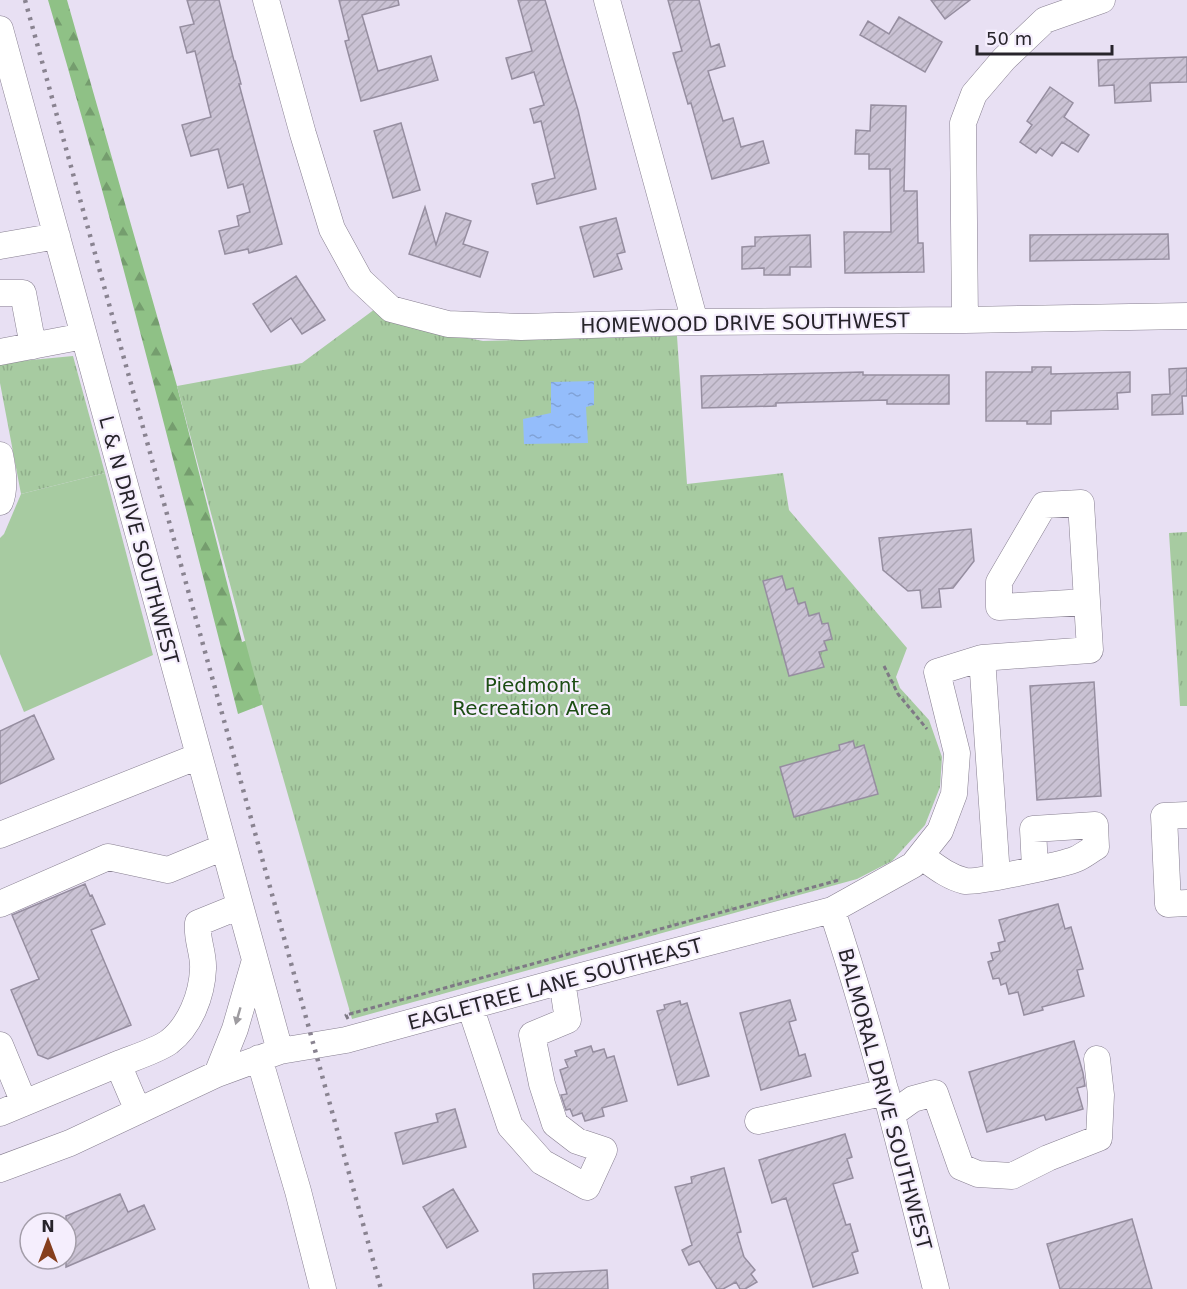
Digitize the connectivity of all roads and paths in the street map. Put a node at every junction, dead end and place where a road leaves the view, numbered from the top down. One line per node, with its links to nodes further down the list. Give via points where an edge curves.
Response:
1 (266, 0): 11 (street, HOMEWOOD DRIVE SOUTHWEST, via 332,229 360,280 391,309 448,324 521,327)
2 (607, 0): 11 (street)
3 (1102, 0): 10 (street, via 1045,20 974,94 963,123)
4 (0, 29): 5 (street, L & N DRIVE SOUTHWEST)
5 (9, 93): 6 (street, L & N DRIVE SOUTHWEST)
6 (57, 236): 7 (street); 12 (street, L & N DRIVE SOUTHWEST)
7 (0, 246)
8 (0, 293): 13 (street, via 23,293)
9 (1187, 316): 10 (street, HOMEWOOD DRIVE SOUTHWEST)
10 (965, 320): 11 (street, HOMEWOOD DRIVE SOUTHWEST)
11 (696, 322)
12 (84, 336): 13 (street); 21 (street, L & N DRIVE SOUTHWEST)
13 (33, 346): 14 (street)
14 (0, 352)
15 (0, 454): 16 (street)
16 (0, 502)
17 (1087, 602): 17 (street, via 1081,503 1044,505 999,582 999,607); 18 (street, via 1090,650)
18 (982, 658): 25 (street, EAGLETREE LANE SOUTHEAST, via 937,672 957,753 954,794 940,831); 27 (street)
19 (884, 666): 20 (path, via 898,694 926,725)
20 (929, 734)
21 (199, 756): 23 (street); 24 (street, L & N DRIVE SOUTHWEST)
22 (1187, 815): 29 (street, via 1164,816 1168,904)
23 (0, 835)
24 (224, 847): 30 (street, via 168,870 108,857); 31 (street, L & N DRIVE SOUTHWEST)
25 (921, 856): 27 (street, via 945,874 968,881); 32 (street, EAGLETREE LANE SOUTHEAST, via 913,865)
26 (1035, 868): 27 (street)
27 (997, 876)
28 (846, 878): 36 (path, via 346,1015)
29 (1187, 903)
30 (0, 904)
31 (240, 906): 33 (street, L & N DRIVE SOUTHWEST); 40 (street, via 198,923 204,967 199,996 188,1021 168,1042)
32 (832, 910): 34 (street, EAGLETREE LANE SOUTHEAST); 43 (street, BALMORAL DRIVE SOUTHWEST)
33 (255, 960): 38 (street, L & N DRIVE SOUTHWEST); 41 (street, one-way to 41)
34 (562, 981): 35 (street, EAGLETREE LANE SOUTHEAST); 35 (street, via 568,1020 532,1035 555,1124 577,1141 604,1150 587,1187 542,1162 510,1126)
35 (470, 1006): 36 (street, EAGLETREE LANE SOUTHEAST)
36 (353, 1038): 38 (street, EAGLETREE LANE SOUTHEAST)
37 (0, 1045): 42 (street)
38 (269, 1054): 41 (street, EAGLETREE LANE SOUTHEAST); 48 (street, L & N DRIVE SOUTHWEST)
39 (1097, 1059): 43 (street, via 1101,1095 1099,1138 1012,1176 978,1174 962,1167 935,1093)
40 (118, 1064): 42 (street); 44 (street)
41 (217, 1074): 44 (street, EAGLETREE LANE SOUTHEAST)
42 (24, 1103): 45 (street)
43 (889, 1103): 46 (street); 49 (street, BALMORAL DRIVE SOUTHWEST)
44 (138, 1111): 47 (street, EAGLETREE LANE SOUTHEAST, via 70,1143)
45 (0, 1113)
46 (758, 1121)
47 (0, 1169)
48 (323, 1289)
49 (936, 1289)

